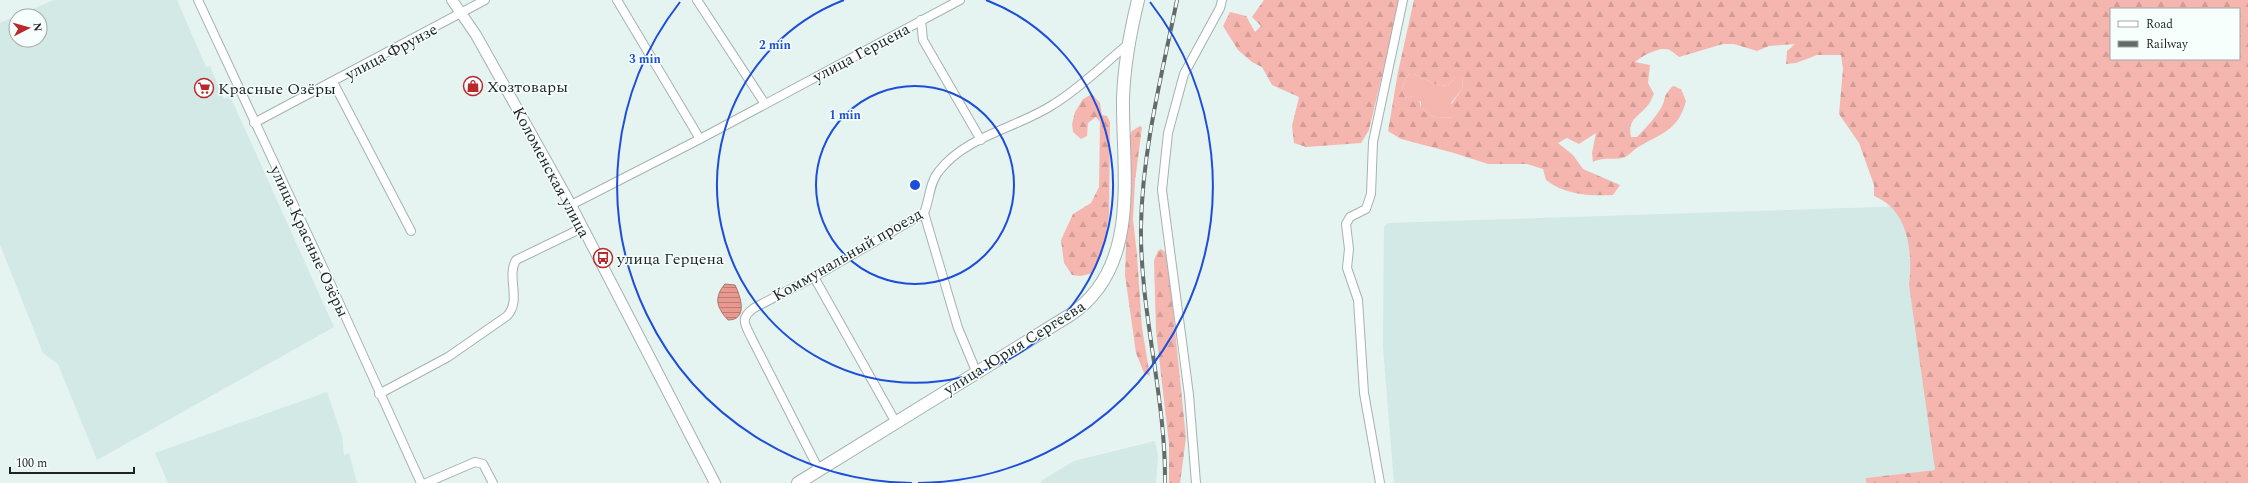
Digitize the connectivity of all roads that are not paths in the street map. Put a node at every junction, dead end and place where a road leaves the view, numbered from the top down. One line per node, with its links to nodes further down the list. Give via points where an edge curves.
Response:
1 (198, 0): 15 (street, улица Красные Озёры)
2 (452, 0): 10 (street, Коломенская улица)
3 (485, 0): 10 (street, улица Фрунзе)
4 (617, 0): 16 (street)
5 (697, 0): 14 (street)
6 (960, 0): 11 (street, улица Герцена)
7 (1138, 0): 12 (main road, улица Юрия Сергеева)
8 (1222, 0): 32 (street, via 1184,74 1168,133 1162,190 1189,396)
9 (1403, 0): 33 (street, via 1373,142 1371,194 1366,209 1350,217 1346,224 1349,239 1348,268 1358,300 1364,393)
10 (460, 14): 13 (street, улица Фрунзе); 18 (street, Коломенская улица, via 476,35)
11 (921, 20): 14 (street, улица Герцена); 17 (street, via 923,40)
12 (1127, 45): 17 (street, Коммунальный проезд, via 1054,105); 23 (main road, улица Юрия Сергеева, via 1123,100 1125,200 1121,236 1112,264 1097,292 1085,305)
13 (333, 82): 15 (street, улица Фрунзе); 21 (street)
14 (765, 104): 16 (street, улица Герцена)
15 (254, 123): 24 (street, улица Красные Озёры, via 327,276)
16 (700, 139): 18 (street, улица Герцена)
17 (981, 140): 19 (street, Коммунальный проезд, via 968,146 939,171 932,183)
18 (571, 205): 20 (street, Коломенская улица)
19 (924, 213): 22 (street, Коммунальный проезд); 23 (street, via 958,328)
20 (582, 228): 24 (street, via 516,260 513,270 513,310 507,316 448,357); 30 (street, Коломенская улица)
21 (411, 230)
22 (814, 277): 25 (street); 26 (street, Коммунальный проезд, via 746,314 744,322)
23 (976, 371): 25 (main road, улица Юрия Сергеева)
24 (379, 394): 27 (street, улица Красные Озёры)
25 (895, 421): 26 (main road, улица Юрия Сергеева)
26 (819, 470): 31 (main road, улица Юрия Сергеева)
27 (421, 483)
28 (426, 483): 29 (street, via 475,462 483,464)
29 (493, 483)
30 (715, 483)
31 (798, 483)
32 (1196, 483)
33 (1380, 483)

